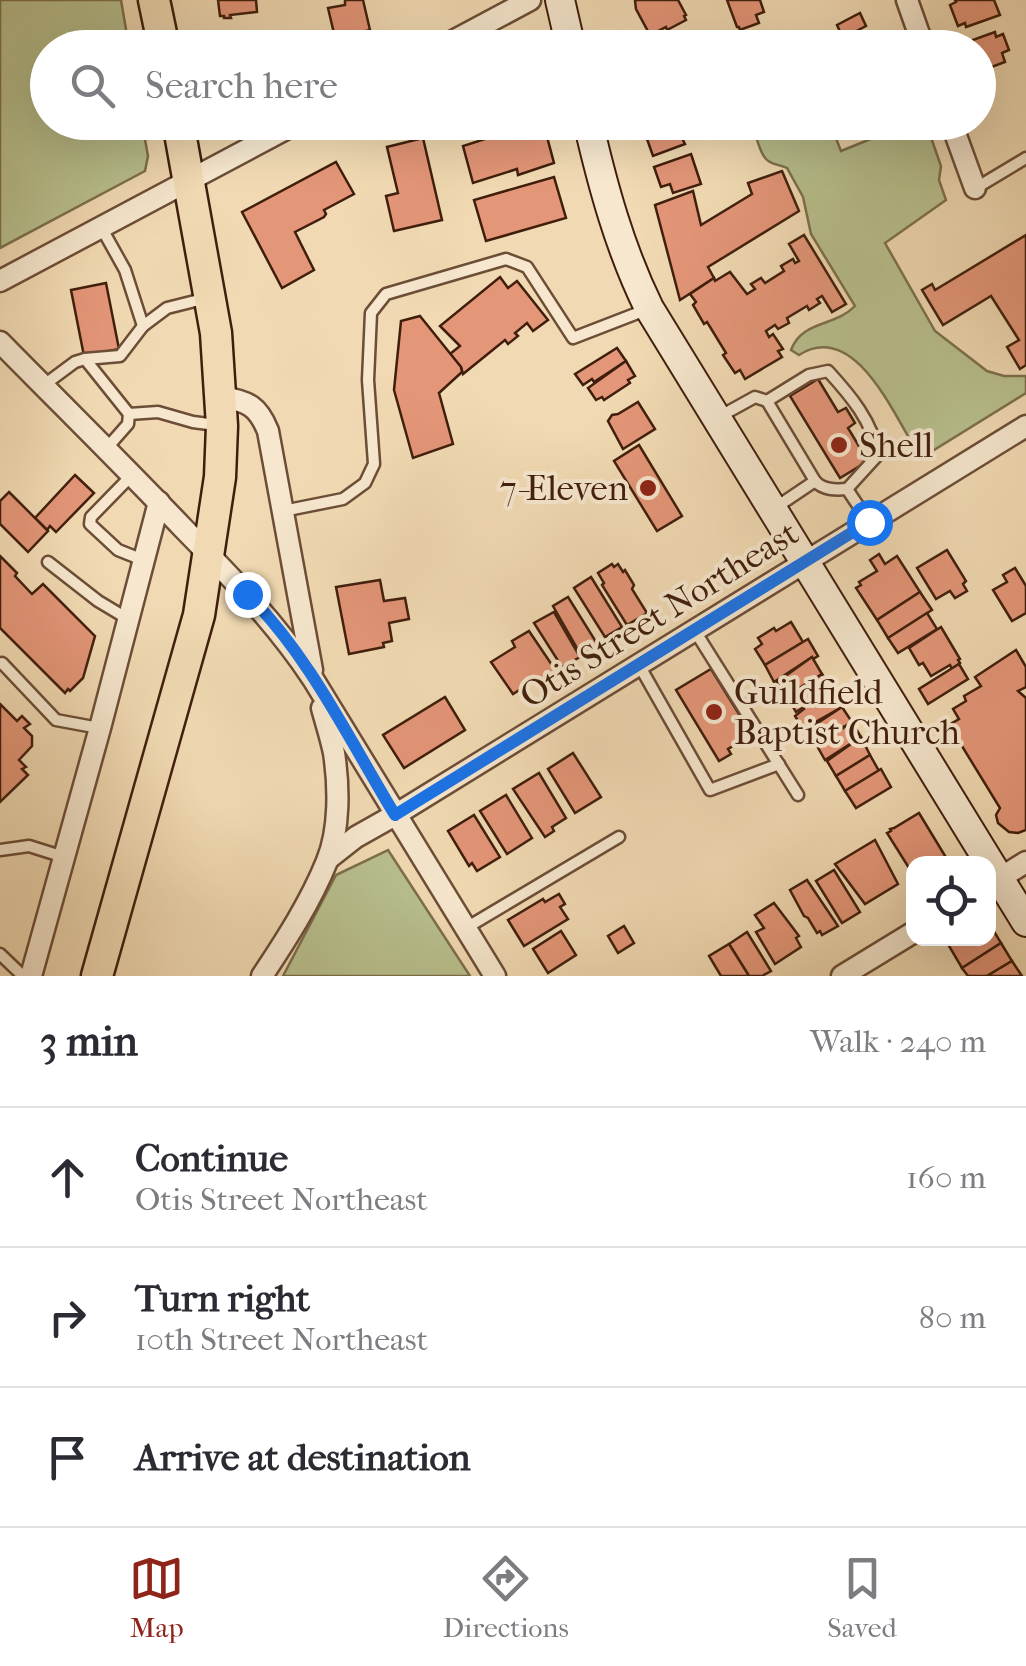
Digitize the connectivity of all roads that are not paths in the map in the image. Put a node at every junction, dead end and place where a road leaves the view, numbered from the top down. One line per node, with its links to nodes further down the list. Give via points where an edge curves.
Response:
1 (154, 0): 5 (main road)
2 (530, 0): 6 (street)
3 (560, 0): 7 (street)
4 (907, 0): 8 (street)
5 (160, 30)
6 (474, 30)
7 (567, 30)
8 (918, 30)
9 (182, 140): 14 (main road)
10 (264, 140): 14 (street)
11 (593, 140): 19 (street, via 622,248)
12 (958, 140): 15 (street)
13 (1026, 158): 15 (lane)
14 (190, 180): 16 (street); 18 (main road)
15 (975, 188)
16 (101, 227): 17 (street); 20 (lane)
17 (0, 281)
18 (210, 297): 20 (lane, via 167,308); 25 (main road)
19 (649, 308): 27 (street); 35 (lane, via 573,338 527,267 506,260 386,294 371,312 374,464 365,483 343,499)
20 (142, 326): 22 (lane, via 120,356)
21 (0, 342): 23 (street)
22 (84, 360): 23 (lane); 26 (lane)
23 (44, 386): 29 (street)
24 (766, 401): 27 (lane, via 755,397); 31 (lane); 32 (lane, via 828,371 875,436 878,455)
25 (222, 411): 26 (lane, via 192,422 158,412); 35 (street, via 236,399 262,415); 37 (main road)
26 (128, 414): 29 (lane, via 128,424)
27 (716, 418): 34 (street)
28 (1026, 426): 36 (street, Otis Street Northeast)
29 (106, 449): 30 (street)
30 (132, 475): 33 (street); 38 (lane, via 90,524 118,550)
31 (815, 481): 32 (lane); 34 (lane)
32 (847, 489): 36 (lane)
33 (159, 502): 37 (street); 38 (street)
34 (772, 510): 40 (street)
35 (282, 511): 45 (street)
36 (869, 522): 40 (street, Otis Street Northeast)
37 (209, 554): 45 (street); 63 (main road, via 199,615)
38 (144, 560): 41 (street)
39 (48, 562): 41 (lane)
40 (805, 562): 42 (street, Otis Street Northeast); 52 (street)
41 (129, 619): 46 (street)
42 (695, 630): 44 (street, Otis Street Northeast); 47 (lane)
43 (2, 662): 46 (lane, via 56,720)
44 (639, 665): 47 (lane, via 710,790); 49 (street, Otis Street Northeast)
45 (314, 679): 49 (street); 54 (street, via 336,768)
46 (100, 728): 53 (street)
47 (778, 764): 48 (lane)
48 (798, 794)
49 (395, 815): 54 (street, Otis Street Northeast); 59 (street)
50 (619, 837): 59 (lane)
51 (0, 850): 53 (lane, via 30,846)
52 (979, 856)
53 (64, 857): 62 (street)
54 (328, 859): 64 (street)
55 (1026, 862): 56 (street)
56 (996, 881)
57 (996, 884): 58 (street)
58 (1026, 922)
59 (465, 928): 65 (street)
60 (906, 937): 66 (street)
61 (0, 954): 62 (lane)
62 (27, 976)
63 (97, 976)
64 (262, 976)
65 (495, 976)
66 (842, 976)

